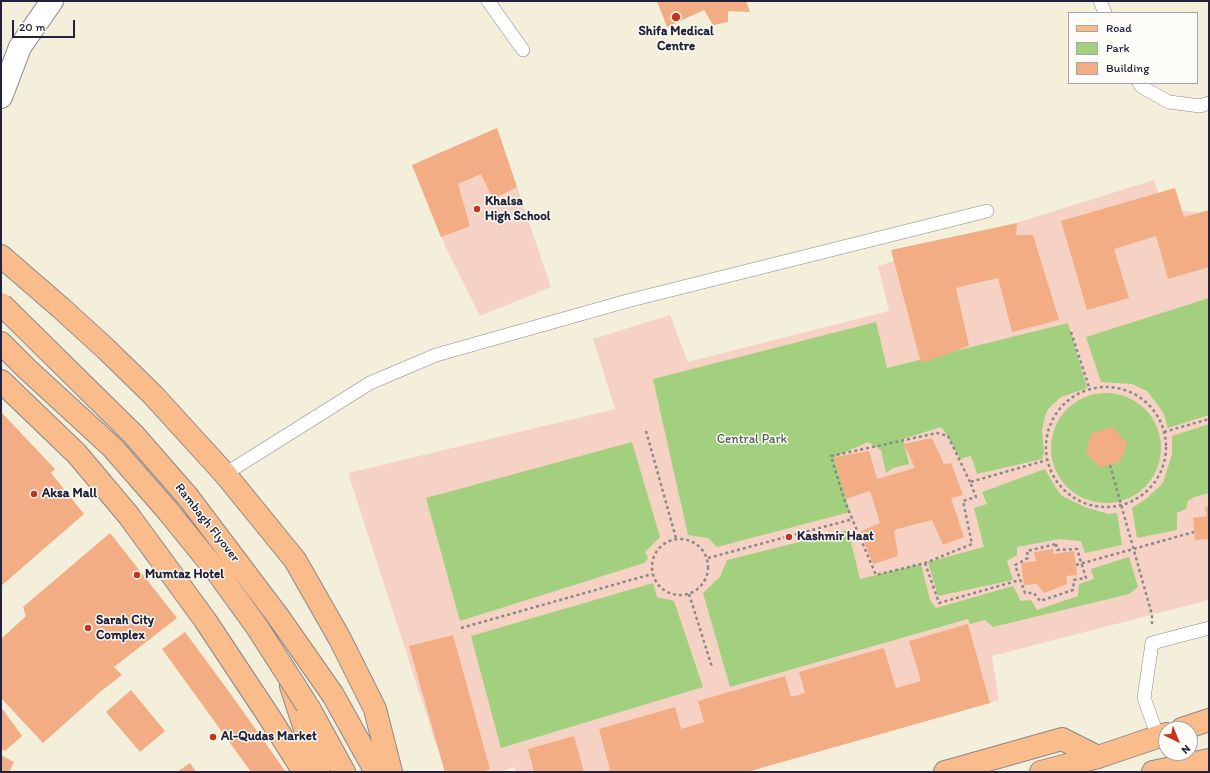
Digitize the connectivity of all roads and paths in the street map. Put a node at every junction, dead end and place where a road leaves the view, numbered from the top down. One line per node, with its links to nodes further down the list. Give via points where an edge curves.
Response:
1 (52, 1): 7 (street, via 20,47)
2 (488, 1): 5 (lane)
3 (1100, 1): 4 (lane)
4 (1105, 12)
5 (523, 50)
6 (1140, 84): 8 (lane, via 1169,102 1200,106)
7 (1, 97)
8 (1209, 103)
9 (987, 211): 21 (lane, via 627,301 436,355 370,383)
10 (1, 256): 21 (main road, via 106,349 153,395)
11 (1, 304): 49 (main road, Rambagh Flyover, bridge, via 134,435 188,498 277,615 333,695)
12 (1071, 332): 15 (path)
13 (1, 343): 39 (main road, Rambagh Flyover, bridge, via 113,448 167,510 218,573)
14 (1, 381): 46 (main road, via 77,454 128,516 205,620)
15 (1090, 390): 18 (path, via 1116,388 1133,394 1148,404); 19 (path, via 1063,405 1052,421 1046,440)
16 (1209, 419): 18 (path)
17 (646, 431): 26 (path)
18 (1164, 432): 23 (path, via 1165,453 1161,470 1152,486 1139,498)
19 (1047, 460): 22 (path); 23 (path, via 1054,478 1067,494 1083,504 1103,508)
20 (1110, 465): 23 (path)
21 (225, 474): 50 (main road, via 295,560 340,639 375,709)
22 (970, 482): 24 (path, via 948,436 937,433 831,456); 29 (path, via 976,497 963,501 972,544)
23 (1122, 505): 27 (path)
24 (853, 520): 28 (path); 29 (path, via 876,575)
25 (1194, 532): 27 (path)
26 (676, 538): 28 (path, via 696,543); 32 (path, via 660,547 654,555)
27 (1134, 549): 30 (path); 37 (path, via 1152,615)
28 (708, 558): 34 (path, via 708,576 697,590)
29 (925, 563): 33 (path, via 939,603)
30 (1082, 563): 31 (path); 33 (path, via 1086,578 1074,580 1073,590 1040,601 1034,593 1024,593); 33 (path, via 1077,549 1058,550 1056,544 1027,551 1028,558 1015,565)
31 (1076, 565)
32 (652, 574): 34 (path, via 662,589 670,594); 35 (path)
33 (1020, 580)
34 (689, 594): 38 (path)
35 (461, 628)
36 (1209, 628): 37 (lane)
37 (1152, 643): 42 (lane, via 1144,698)
38 (712, 667)
39 (288, 675): 47 (main road, bridge); 48 (main road, Rambagh Flyover, bridge)
40 (1209, 720): 41 (main road)
41 (1198, 724)
42 (1158, 728)
43 (1158, 737): 44 (main road)
44 (1098, 757): 51 (main road, via 1062,739); 52 (main road)
45 (1209, 760): 53 (main road)
46 (304, 772)
47 (319, 772)
48 (344, 772)
49 (376, 772)
50 (391, 772)
51 (945, 772)
52 (1042, 772)
53 (1153, 772)

